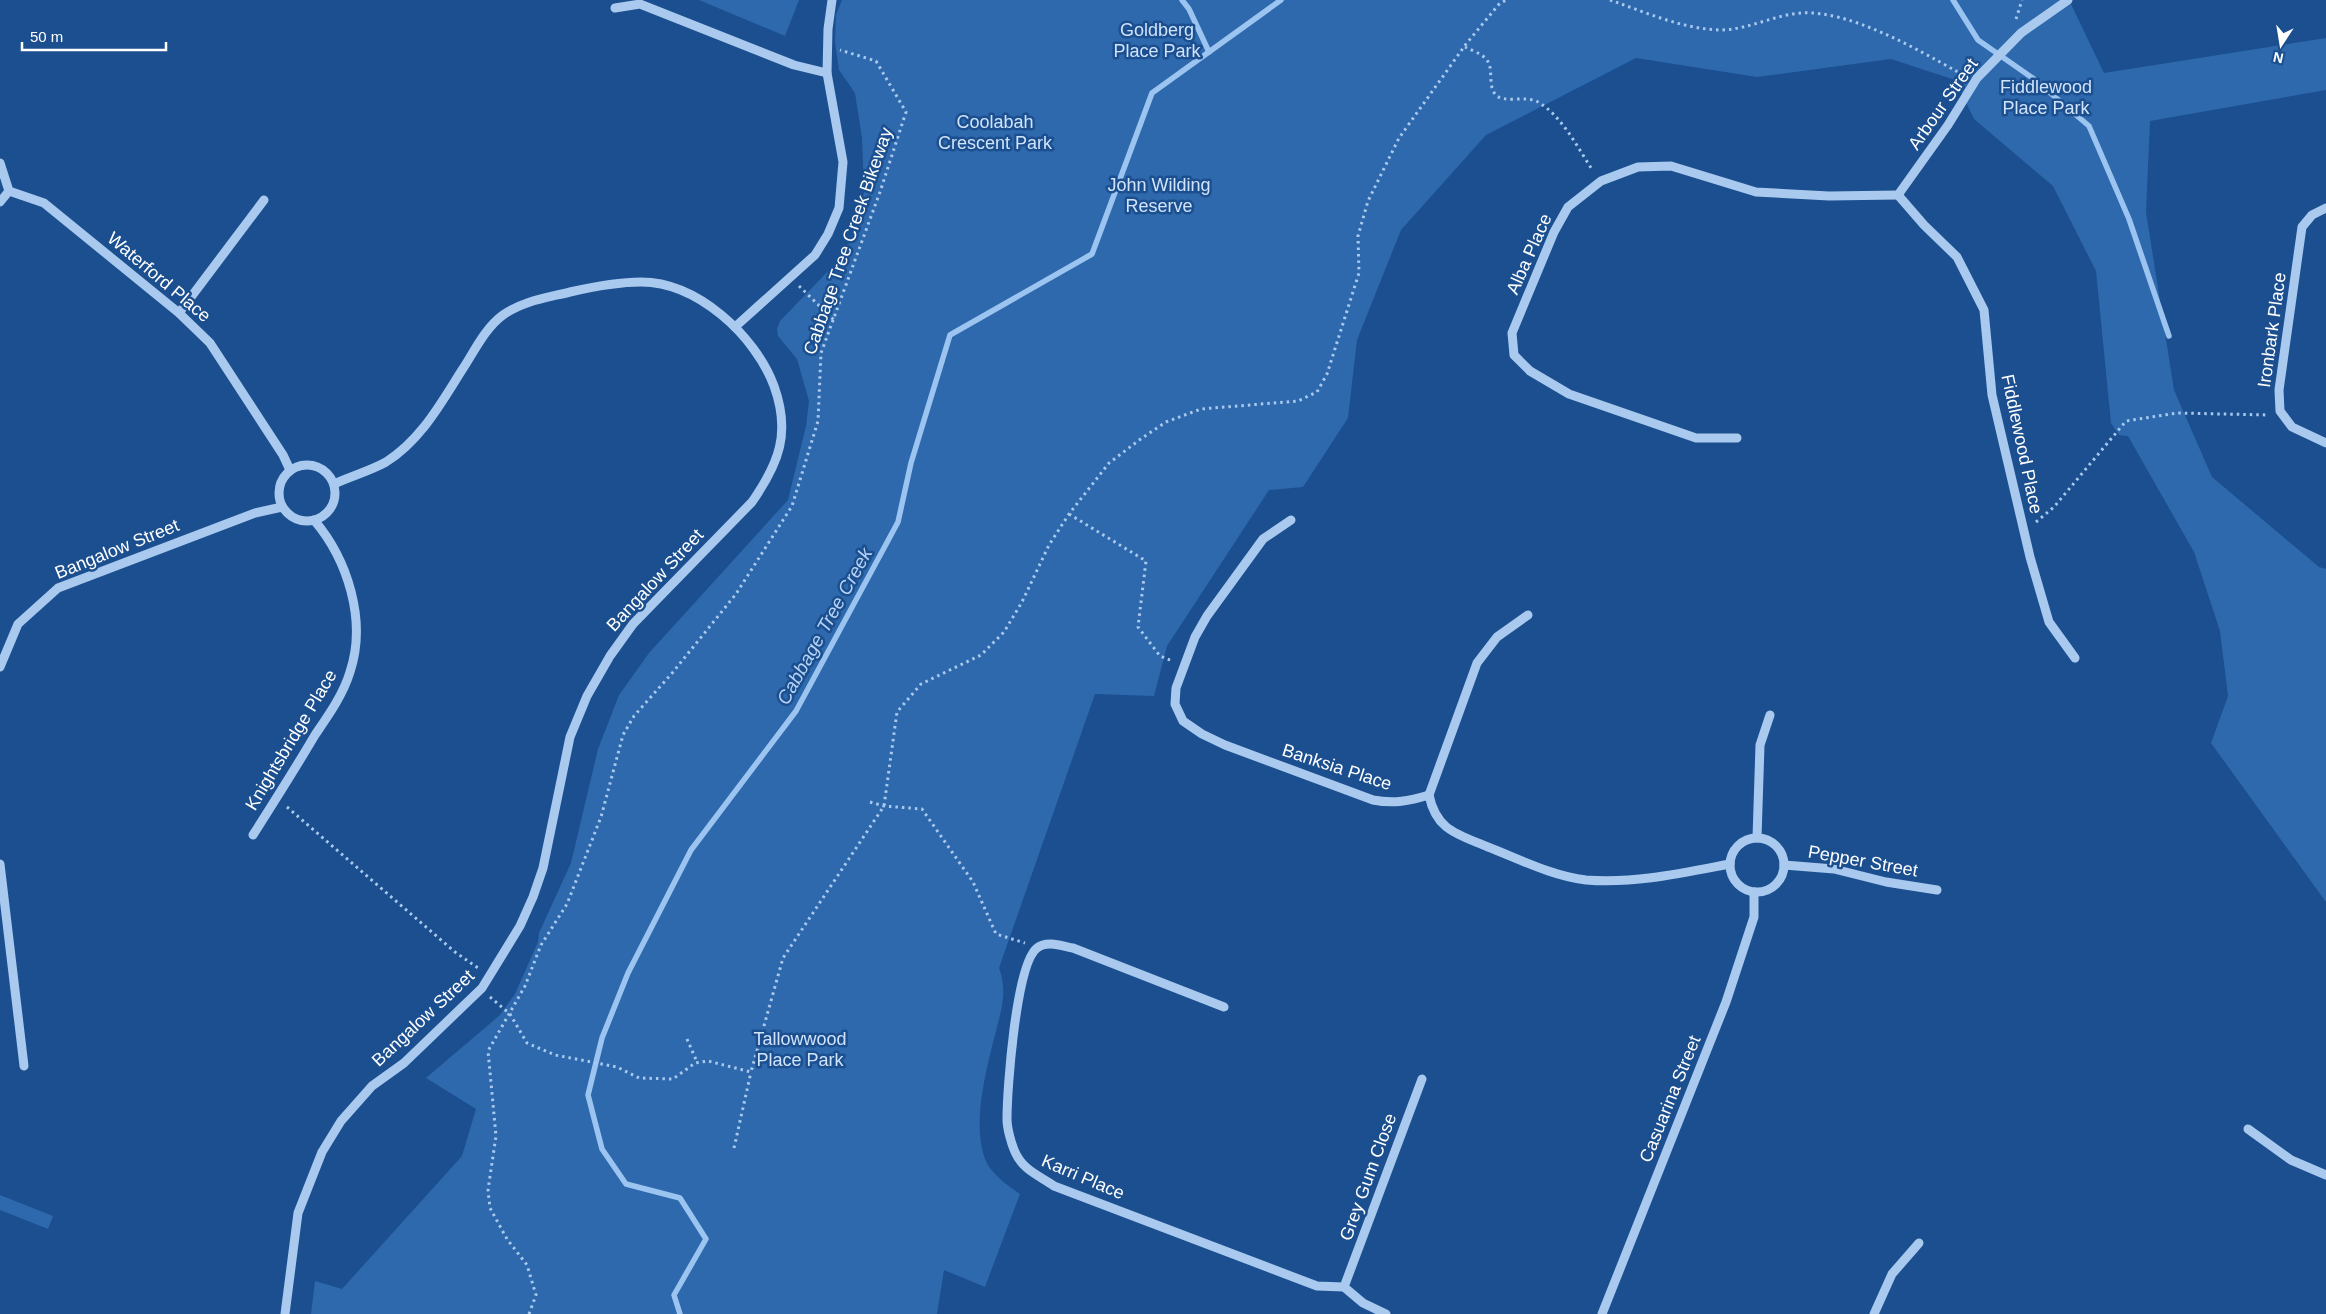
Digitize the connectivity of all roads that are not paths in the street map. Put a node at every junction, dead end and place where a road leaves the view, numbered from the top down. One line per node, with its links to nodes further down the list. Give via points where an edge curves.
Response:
1 (832, 0): 4 (street)
2 (2068, 0): 7 (street, Arbour Street, via 2021,33 1977,78)
3 (615, 8): 4 (street, via 640,4 794,65)
4 (827, 73): 12 (street, via 843,162 839,208 815,255)
5 (0, 163): 6 (street)
6 (9, 191): 9 (street); 11 (street, Waterford Place, via 44,203)
7 (1898, 195): 13 (street, Alba Place, via 1756,192 1671,166 1638,167 1600,182 1568,207 1554,232 1512,333 1514,355 1530,371 1569,394 1696,438); 21 (street, Fiddlewood Place, via 1958,257 1984,310 1992,395 2024,532 2049,622)
8 (264, 200): 11 (street)
9 (0, 202)
10 (2326, 208): 14 (street, Ironbark Place, via 2312,215 2302,227 2278,390 2280,411 2292,427)
11 (179, 313): 15 (street, Waterford Place, via 210,343)
12 (735, 327): 16 (street, Bangalow Street, via 716,310 694,298 654,283 582,290 526,302 501,316 485,334 432,419 410,443 386,462); 39 (street, Bangalow Street, via 755,352 777,396 782,435 774,467 752,502 633,624 587,696 570,737 545,859 533,897 520,926 482,988 404,1063 372,1086 341,1121 322,1152 298,1214)
13 (1737, 438)
14 (2326, 443)
15 (290, 470): 16 (street, via 306,465 316,466); 17 (street, via 278,491)
16 (334, 484): 18 (street, via 334,502 323,516)
17 (282, 507): 18 (street, via 296,519); 22 (street, Bangalow Street, via 255,513 58,588 18,624)
18 (314, 520): 25 (street, Knightsbridge Place, via 335,548 356,607 350,672 334,705)
19 (1291, 520): 24 (street, Banksia Place, via 1262,539 1195,637 1176,688 1175,704 1183,721 1225,745 1374,800 1408,802)
20 (1528, 615): 24 (street, via 1497,637 1477,663)
21 (2074, 658)
22 (0, 667)
23 (1770, 715): 26 (street, via 1760,745)
24 (1429, 795): 28 (street, via 1432,811 1441,824 1474,841 1559,874 1585,880 1666,876)
25 (253, 835)
26 (1757, 838): 28 (street, via 1738,846); 29 (street, via 1776,846)
27 (0, 864): 33 (street)
28 (1730, 864): 31 (street, via 1736,883)
29 (1784, 865): 30 (street, Pepper Street, via 1834,869); 31 (street, via 1781,878 1773,887)
30 (1937, 890)
31 (1754, 892): 41 (street, Casuarina Street, via 1754,917 1726,1002)
32 (1224, 1006): 38 (street, Karri Place, via 1073,948 1051,944 1038,947 1031,955 1025,974 1011,1043 1007,1121 1014,1151 1026,1170 1054,1186 1317,1286)
33 (24, 1066)
34 (1422, 1078): 38 (street, Grey Gum Close)
35 (2248, 1129): 36 (street, via 2291,1160)
36 (2326, 1175)
37 (1919, 1243): 42 (street, via 1892,1274)
38 (1344, 1287): 40 (street, via 1363,1303)
39 (285, 1314)
40 (1386, 1314)
41 (1602, 1314)
42 (1874, 1314)

